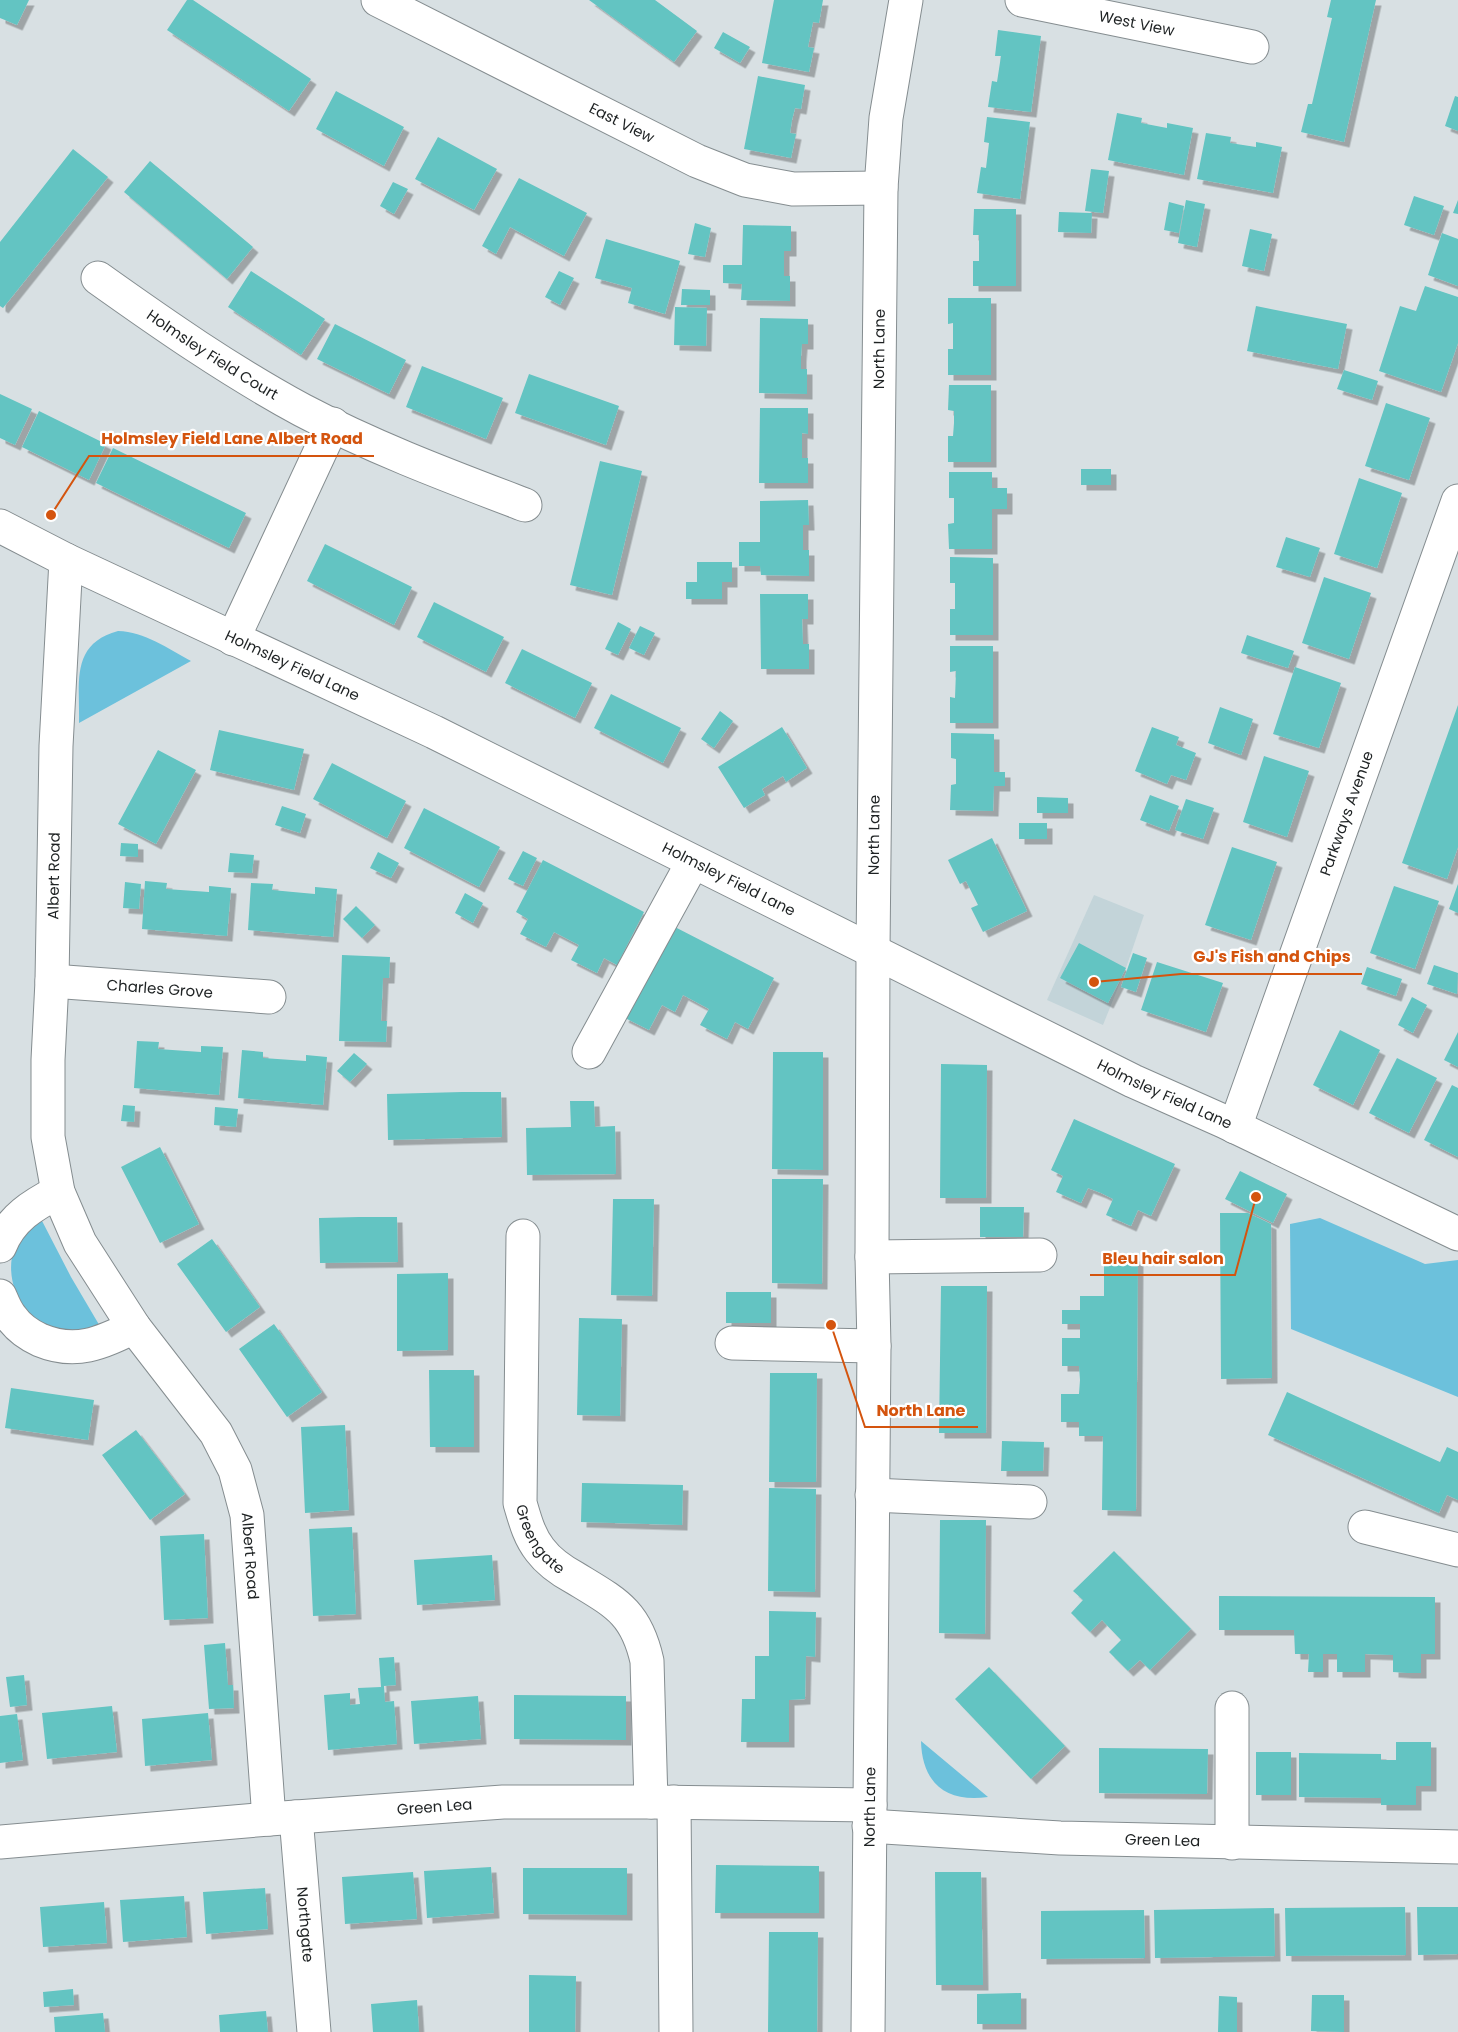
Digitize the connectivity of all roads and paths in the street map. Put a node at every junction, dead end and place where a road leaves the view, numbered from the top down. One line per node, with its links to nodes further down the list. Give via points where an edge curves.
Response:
1 (378, 0): 5 (street, East View, via 687,156 745,180 793,189)
2 (906, 0): 5 (street, North Lane, via 886,118)
3 (1022, 0): 4 (street, West View)
4 (1252, 47)
5 (881, 188): 14 (street, North Lane)
6 (98, 278): 7 (street, Holmsley Field Court, via 197,348)
7 (333, 424): 9 (street, Holmsley Field Court, via 412,462); 12 (street)
8 (1458, 501): 18 (street, Parkways Avenue)
9 (525, 504)
10 (0, 526): 11 (street, Holmsley Field Lane)
11 (66, 560): 12 (street, Holmsley Field Lane); 15 (street, Albert Road, via 56,746)
12 (233, 639): 13 (street, Holmsley Field Lane, via 434,732)
13 (693, 862): 14 (street, Holmsley Field Lane); 17 (street)
14 (873, 950): 18 (street, Holmsley Field Lane, via 1133,1081); 24 (street, North Lane)
15 (52, 981): 16 (street, Charles Grove); 19 (street, Albert Road, via 48,1137)
16 (268, 997)
17 (589, 1052)
18 (1235, 1127): 20 (street, Holmsley Field Lane)
19 (58, 1192): 22 (street, via 14,1221); 26 (street, Albert Road, via 80,1243)
20 (1458, 1234)
21 (523, 1236): 34 (street, Greengate, via 520,1503 527,1528 540,1550 559,1569 616,1604 642,1640)
22 (0, 1246)
23 (1040, 1255): 24 (street)
24 (872, 1257): 28 (street, North Lane)
25 (0, 1296): 26 (street, via 11,1318 30,1336 54,1346 80,1348)
26 (134, 1326): 36 (street, Albert Road, via 216,1433 235,1470 247,1515)
27 (732, 1343): 28 (street)
28 (874, 1346): 29 (street, North Lane)
29 (872, 1495): 30 (street); 35 (street, North Lane)
30 (1030, 1502)
31 (1365, 1527): 32 (street)
32 (1458, 1550)
33 (1232, 1708): 38 (street)
34 (663, 1802): 35 (street, Green Lea); 36 (street, Green Lea, via 503,1802); 41 (street, Greengate)
35 (870, 1816): 38 (street, Green Lea, via 1060,1838); 42 (street, North Lane)
36 (282, 1818): 37 (street, Green Lea); 40 (street, Northgate)
37 (0, 1842)
38 (1232, 1843): 39 (street, Green Lea)
39 (1457, 1845)
40 (315, 2032)
41 (676, 2032)
42 (868, 2032)

